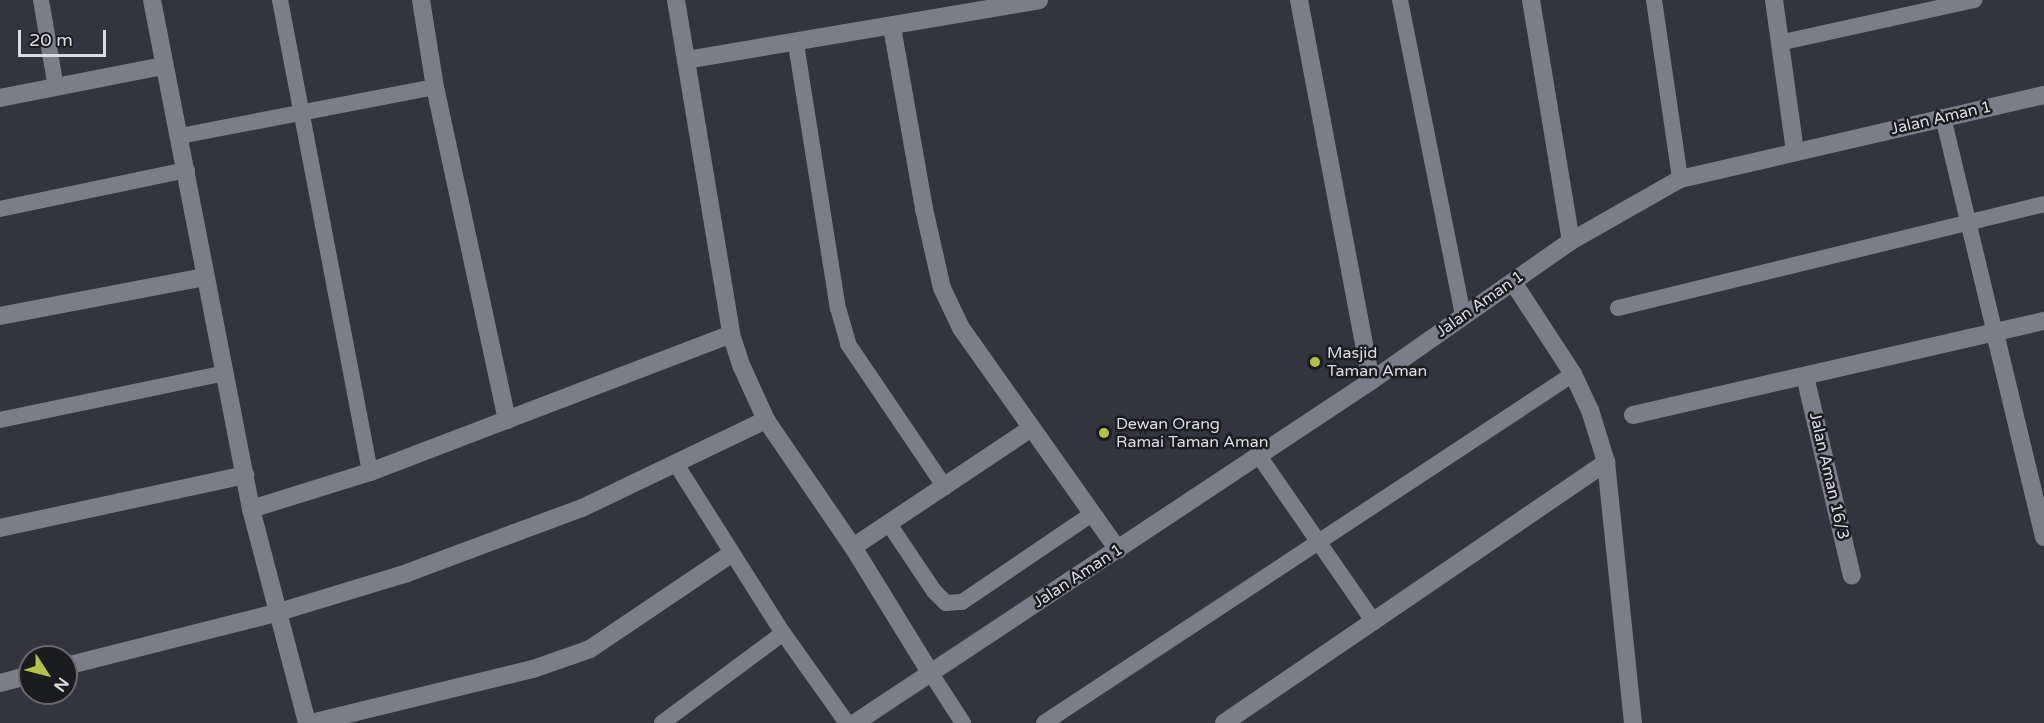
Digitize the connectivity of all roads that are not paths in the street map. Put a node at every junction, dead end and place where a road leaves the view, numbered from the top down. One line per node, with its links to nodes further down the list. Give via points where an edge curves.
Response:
1 (41, 0): 18 (lane)
2 (152, 0): 17 (street)
3 (280, 0): 22 (lane)
4 (421, 0): 19 (street)
5 (676, 0): 16 (street)
6 (1040, 0): 13 (street)
7 (1299, 0): 43 (street)
8 (1400, 0): 35 (lane)
9 (1531, 0): 31 (street)
10 (1654, 0): 27 (lane)
11 (1774, 0): 14 (street)
12 (1974, 0): 14 (lane)
13 (892, 27): 15 (street); 48 (street, via 942,288 962,328)
14 (1779, 43): 25 (street)
15 (796, 44): 16 (street); 54 (lane, via 838,308 848,344)
16 (686, 60): 39 (street)
17 (163, 66): 18 (street); 24 (street)
18 (56, 87): 21 (street)
19 (435, 87): 22 (lane); 46 (street)
20 (2044, 95): 23 (street, Jalan Aman 1)
21 (0, 98)
22 (300, 115): 24 (lane); 52 (lane)
23 (1943, 117): 25 (street, Jalan Aman 1); 30 (lane)
24 (180, 136): 26 (street)
25 (1795, 151): 27 (street, Jalan Aman 1)
26 (187, 170): 29 (lane); 32 (street)
27 (1680, 179): 31 (street, Jalan Aman 1)
28 (2044, 204): 30 (lane)
29 (0, 209)
30 (1969, 221): 34 (lane); 38 (lane)
31 (1571, 241): 33 (street, Jalan Aman 1)
32 (206, 277): 36 (street); 40 (street)
33 (1513, 282): 35 (street, Jalan Aman 1); 41 (street)
34 (1618, 308)
35 (1463, 315): 43 (street, Jalan Aman 1)
36 (0, 316)
37 (2044, 321): 38 (street)
38 (1995, 333): 42 (street); 59 (street)
39 (731, 334): 46 (street); 47 (street)
40 (225, 373): 45 (lane); 53 (street)
41 (1573, 374): 50 (street, via 1590,410); 60 (lane)
42 (1805, 376): 44 (street); 64 (street, Jalan Aman 16/3)
43 (1371, 381): 49 (street, Jalan Aman 1)
44 (1633, 414)
45 (0, 420)
46 (507, 420): 52 (street)
47 (766, 420): 51 (street); 61 (street)
48 (1030, 429): 54 (street); 56 (street)
49 (1259, 456): 60 (lane); 62 (street, Jalan Aman 1)
50 (1606, 462): 66 (street); 79 (street)
51 (676, 464): 63 (lane); 65 (street, via 582,508 501,539)
52 (370, 472): 55 (street)
53 (245, 475): 55 (street); 58 (street)
54 (945, 487): 57 (street)
55 (251, 509): 65 (street)
56 (1092, 514): 57 (lane, via 962,602 946,603); 62 (street)
57 (889, 524): 61 (street)
58 (0, 528)
59 (2044, 537)
60 (1316, 541): 66 (lane); 77 (lane)
61 (853, 547): 69 (street)
62 (1118, 550): 69 (street, Jalan Aman 1)
63 (731, 554): 67 (lane); 72 (street, via 581,652 533,669)
64 (1852, 576)
65 (279, 612): 68 (street); 72 (street)
66 (1374, 622): 78 (street)
67 (783, 633): 73 (lane); 74 (lane)
68 (78, 663)
69 (930, 672): 75 (street, Jalan Aman 1); 76 (lane)
70 (18, 678): 71 (street)
71 (0, 683)
72 (309, 723)
73 (662, 723)
74 (847, 723)
75 (855, 723)
76 (963, 723)
77 (1044, 723)
78 (1224, 723)
79 (1633, 723)

